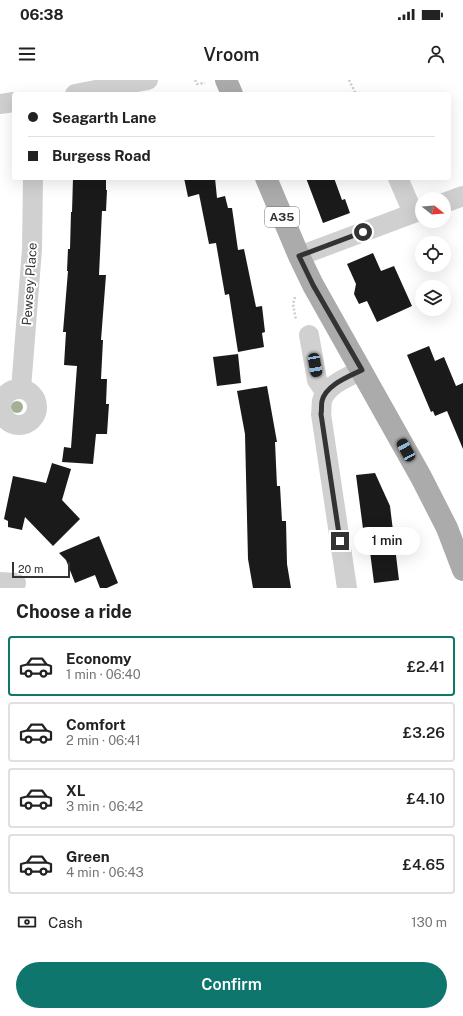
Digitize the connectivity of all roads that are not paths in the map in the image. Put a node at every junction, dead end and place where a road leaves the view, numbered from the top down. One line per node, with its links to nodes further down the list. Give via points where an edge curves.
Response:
1 (148, 80): 3 (street)
2 (226, 80): 4 (main road)
3 (85, 92)
4 (231, 92)
5 (12, 102): 6 (street)
6 (0, 104)
7 (33, 180): 17 (street, Pewsey Place, via 32,249)
8 (267, 180): 14 (main road, A35)
9 (399, 180): 12 (street)
10 (463, 196): 11 (street)
11 (451, 200)
12 (415, 207)
13 (415, 213): 14 (street)
14 (299, 256): 16 (main road, A35)
15 (309, 335): 18 (street, via 318,380)
16 (362, 370): 18 (street, via 333,386); 19 (main road, A35, via 422,477)
17 (21, 389)
18 (326, 393): 20 (street, via 322,401 321,414)
19 (463, 570)
20 (346, 588)

